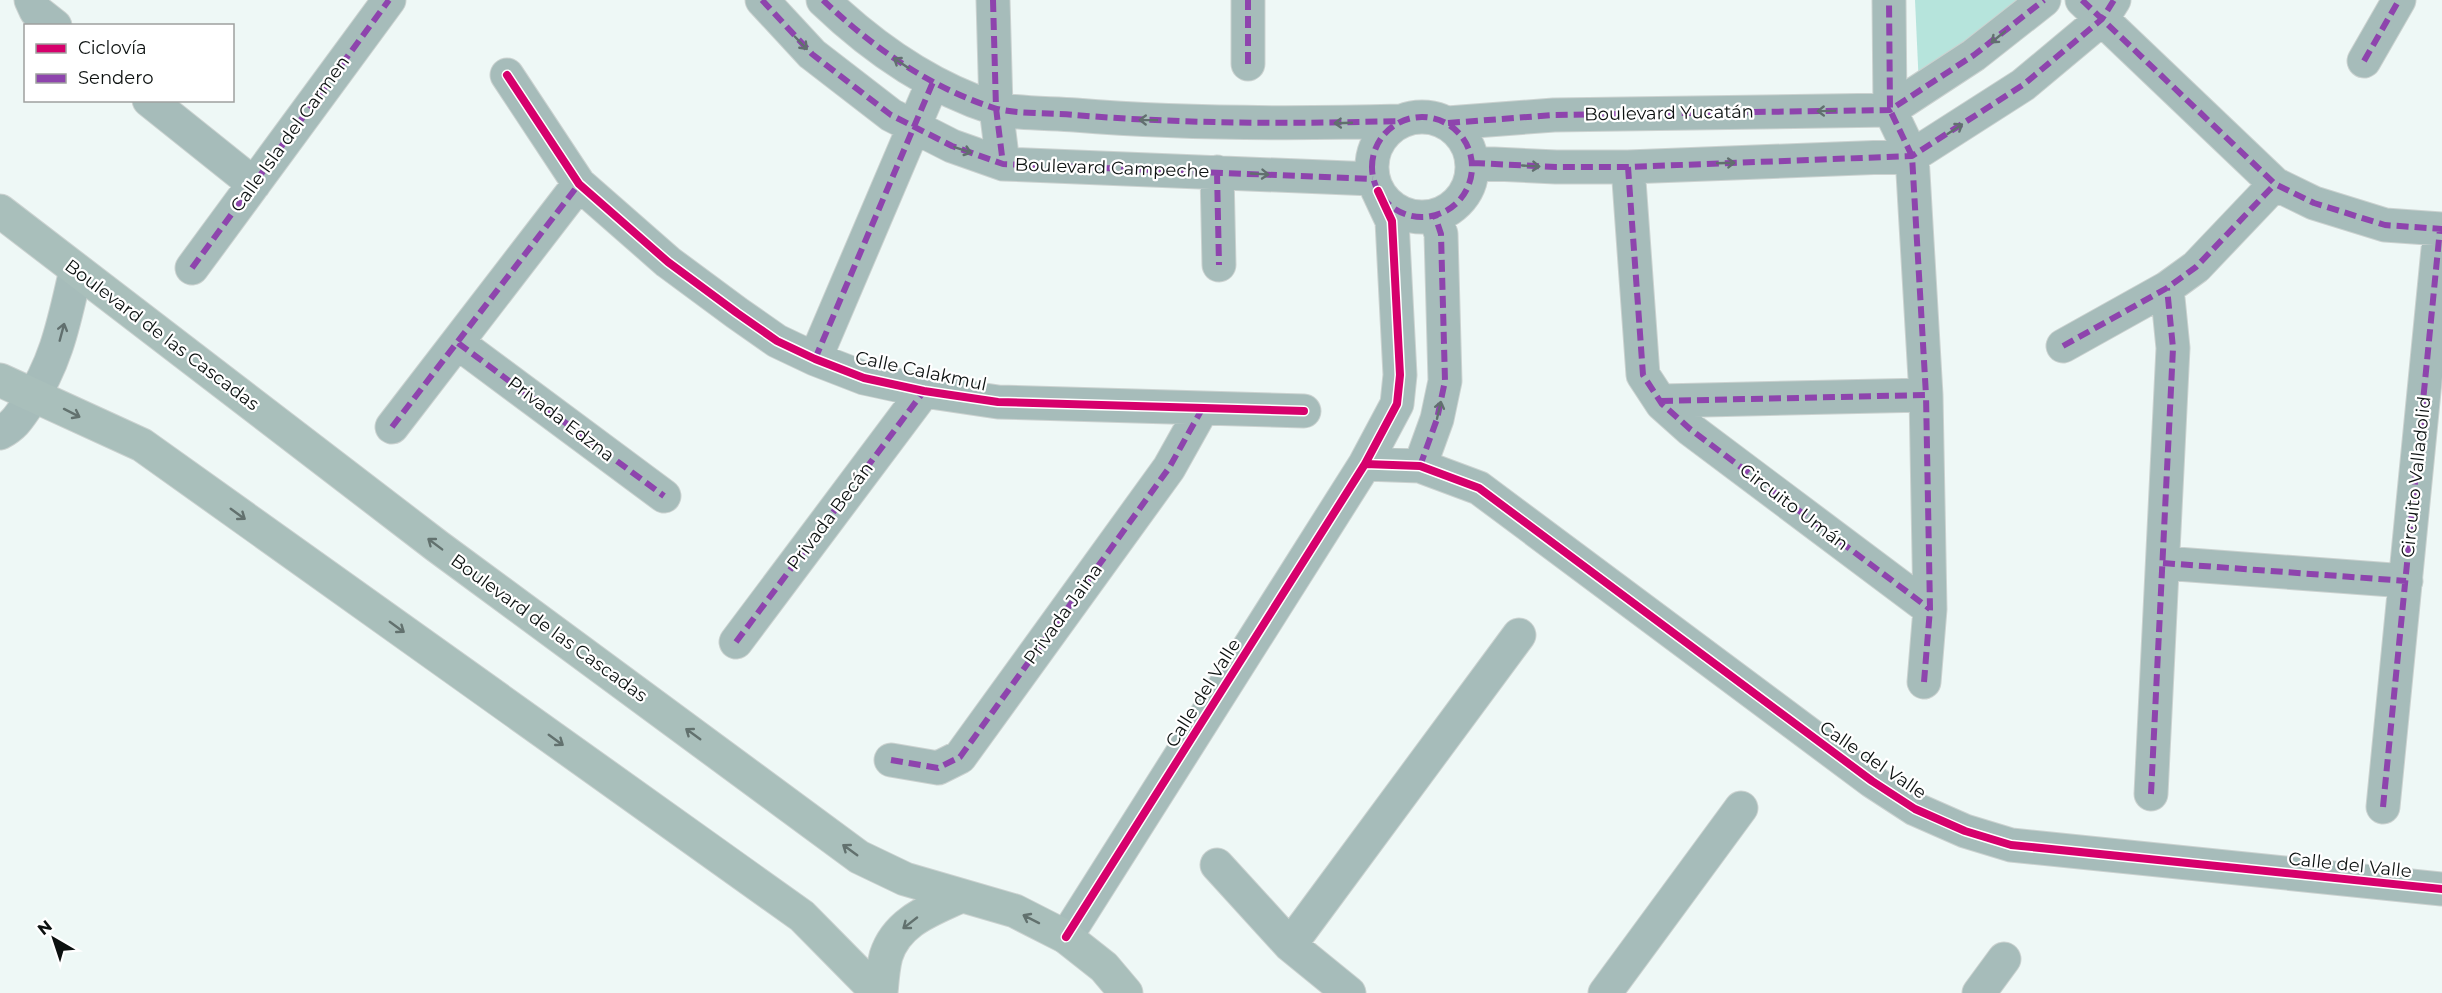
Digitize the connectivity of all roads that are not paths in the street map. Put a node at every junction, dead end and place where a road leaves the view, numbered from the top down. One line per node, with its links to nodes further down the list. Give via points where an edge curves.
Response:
1 (31, 0): 11 (street, via 36,11)
2 (389, 0): 27 (street, Calle Isla del Carmen)
3 (762, 0): 21 (street, Boulevard Campeche, one-way to 21, via 812,54 891,115)
4 (823, 0): 15 (street, one-way to 4, via 856,32)
5 (993, 0): 17 (street)
6 (1248, 0): 13 (street)
7 (1889, 0): 18 (street)
8 (2043, 0): 18 (street, one-way to 18, via 1974,55)
9 (2399, 0): 12 (street)
10 (2099, 6): 22 (street, one-way to 10, via 2023,85); 29 (street, Circuito Valladolid)
11 (52, 24)
12 (2364, 61)
13 (1248, 64)
14 (507, 75): 28 (street, Calle Calakmul)
15 (933, 82): 17 (street); 21 (street)
16 (152, 102): 27 (street)
17 (996, 108): 19 (street, one-way to 17, via 1134,120); 24 (street)
18 (1890, 110): 20 (street, Boulevard Yucatán, one-way to 20, via 1554,115); 22 (street)
19 (1401, 121): 20 (street, via 1417,116); 30 (street, via 1387,130 1377,144 1372,162)
20 (1448, 123): 23 (street, via 1461,133)
21 (915, 127): 24 (street, Boulevard Campeche, one-way to 24, via 952,146); 40 (street)
22 (1912, 156): 25 (street, one-way to 22); 44 (street)
23 (1473, 163): 25 (street, one-way to 25); 32 (street, via 1471,182 1461,199)
24 (1003, 164): 26 (street, Boulevard Campeche)
25 (1628, 167): 45 (street, Circuito Umán, via 1643,375)
26 (1217, 172): 30 (street, Boulevard Campeche, one-way to 30); 34 (street)
27 (254, 184): 35 (street, Calle Isla del Carmen)
28 (579, 184): 38 (street); 40 (street, Calle Calakmul, via 668,262 737,314 777,341)
29 (2276, 184): 33 (street, Circuito Valladolid, via 2314,203 2385,225); 37 (street, via 2196,267)
30 (1375, 185): 32 (street, via 1390,206 1408,216); 50 (street, Calle del Valle, via 1392,221 1400,375 1397,404)
31 (0, 211): 36 (main road, Boulevard de las Cascadas)
32 (1435, 216): 51 (street, one-way to 32, via 1437,419 1445,381 1441,234)
33 (2441, 229): 54 (street, Circuito Valladolid)
34 (1219, 265)
35 (192, 268)
36 (76, 270): 43 (street, one-way to 36, via 61,337); 65 (main road, Boulevard de las Cascadas, one-way to 36, via 905,879 859,857 437,546)
37 (2167, 288): 39 (street); 53 (street, via 2173,348)
38 (458, 342): 48 (street); 52 (street, Privada Edzna)
39 (2063, 346)
40 (815, 359): 42 (street, Calle Calakmul, via 864,378)
41 (0, 380): 43 (main road)
42 (924, 391): 46 (street, Calle Calakmul, via 998,402); 57 (street, Privada Becán)
43 (34, 395): 49 (street, via 12,426); 69 (main road, one-way to 69, via 142,445 802,916)
44 (1926, 395): 45 (street); 55 (street)
45 (1661, 401): 55 (street, Circuito Umán, via 1690,429)
46 (1202, 409): 47 (street, Calle Calakmul); 59 (street, Privada Jaina, via 1169,468 960,757 938,768)
47 (1304, 411)
48 (392, 427)
49 (0, 433)
50 (1365, 464): 51 (street, Calle del Valle); 66 (street, Calle del Valle)
51 (1420, 466): 64 (street, Calle del Valle, via 1479,488 1872,781 1965,831 2012,845)
52 (664, 496)
53 (2163, 563): 54 (street, Circuito Valladolid); 60 (street)
54 (2406, 581): 61 (street, Circuito Valladolid)
55 (1930, 609): 58 (street)
56 (1519, 635): 67 (street)
57 (736, 642)
58 (1924, 682)
59 (891, 760)
60 (2151, 794)
61 (2383, 807)
62 (1741, 808): 72 (street)
63 (1217, 865): 67 (street)
64 (2442, 889)
65 (961, 896): 66 (main road, Boulevard de las Cascadas, one-way to 65, via 1015,911); 69 (main road, one-way to 69, via 920,915 899,931 886,955)
66 (1066, 937): 70 (main road, Boulevard de las Cascadas, via 1104,968)
67 (1290, 945): 71 (street)
68 (2004, 959): 73 (street)
69 (879, 993)
70 (1126, 993)
71 (1349, 993)
72 (1605, 993)
73 (1979, 993)

